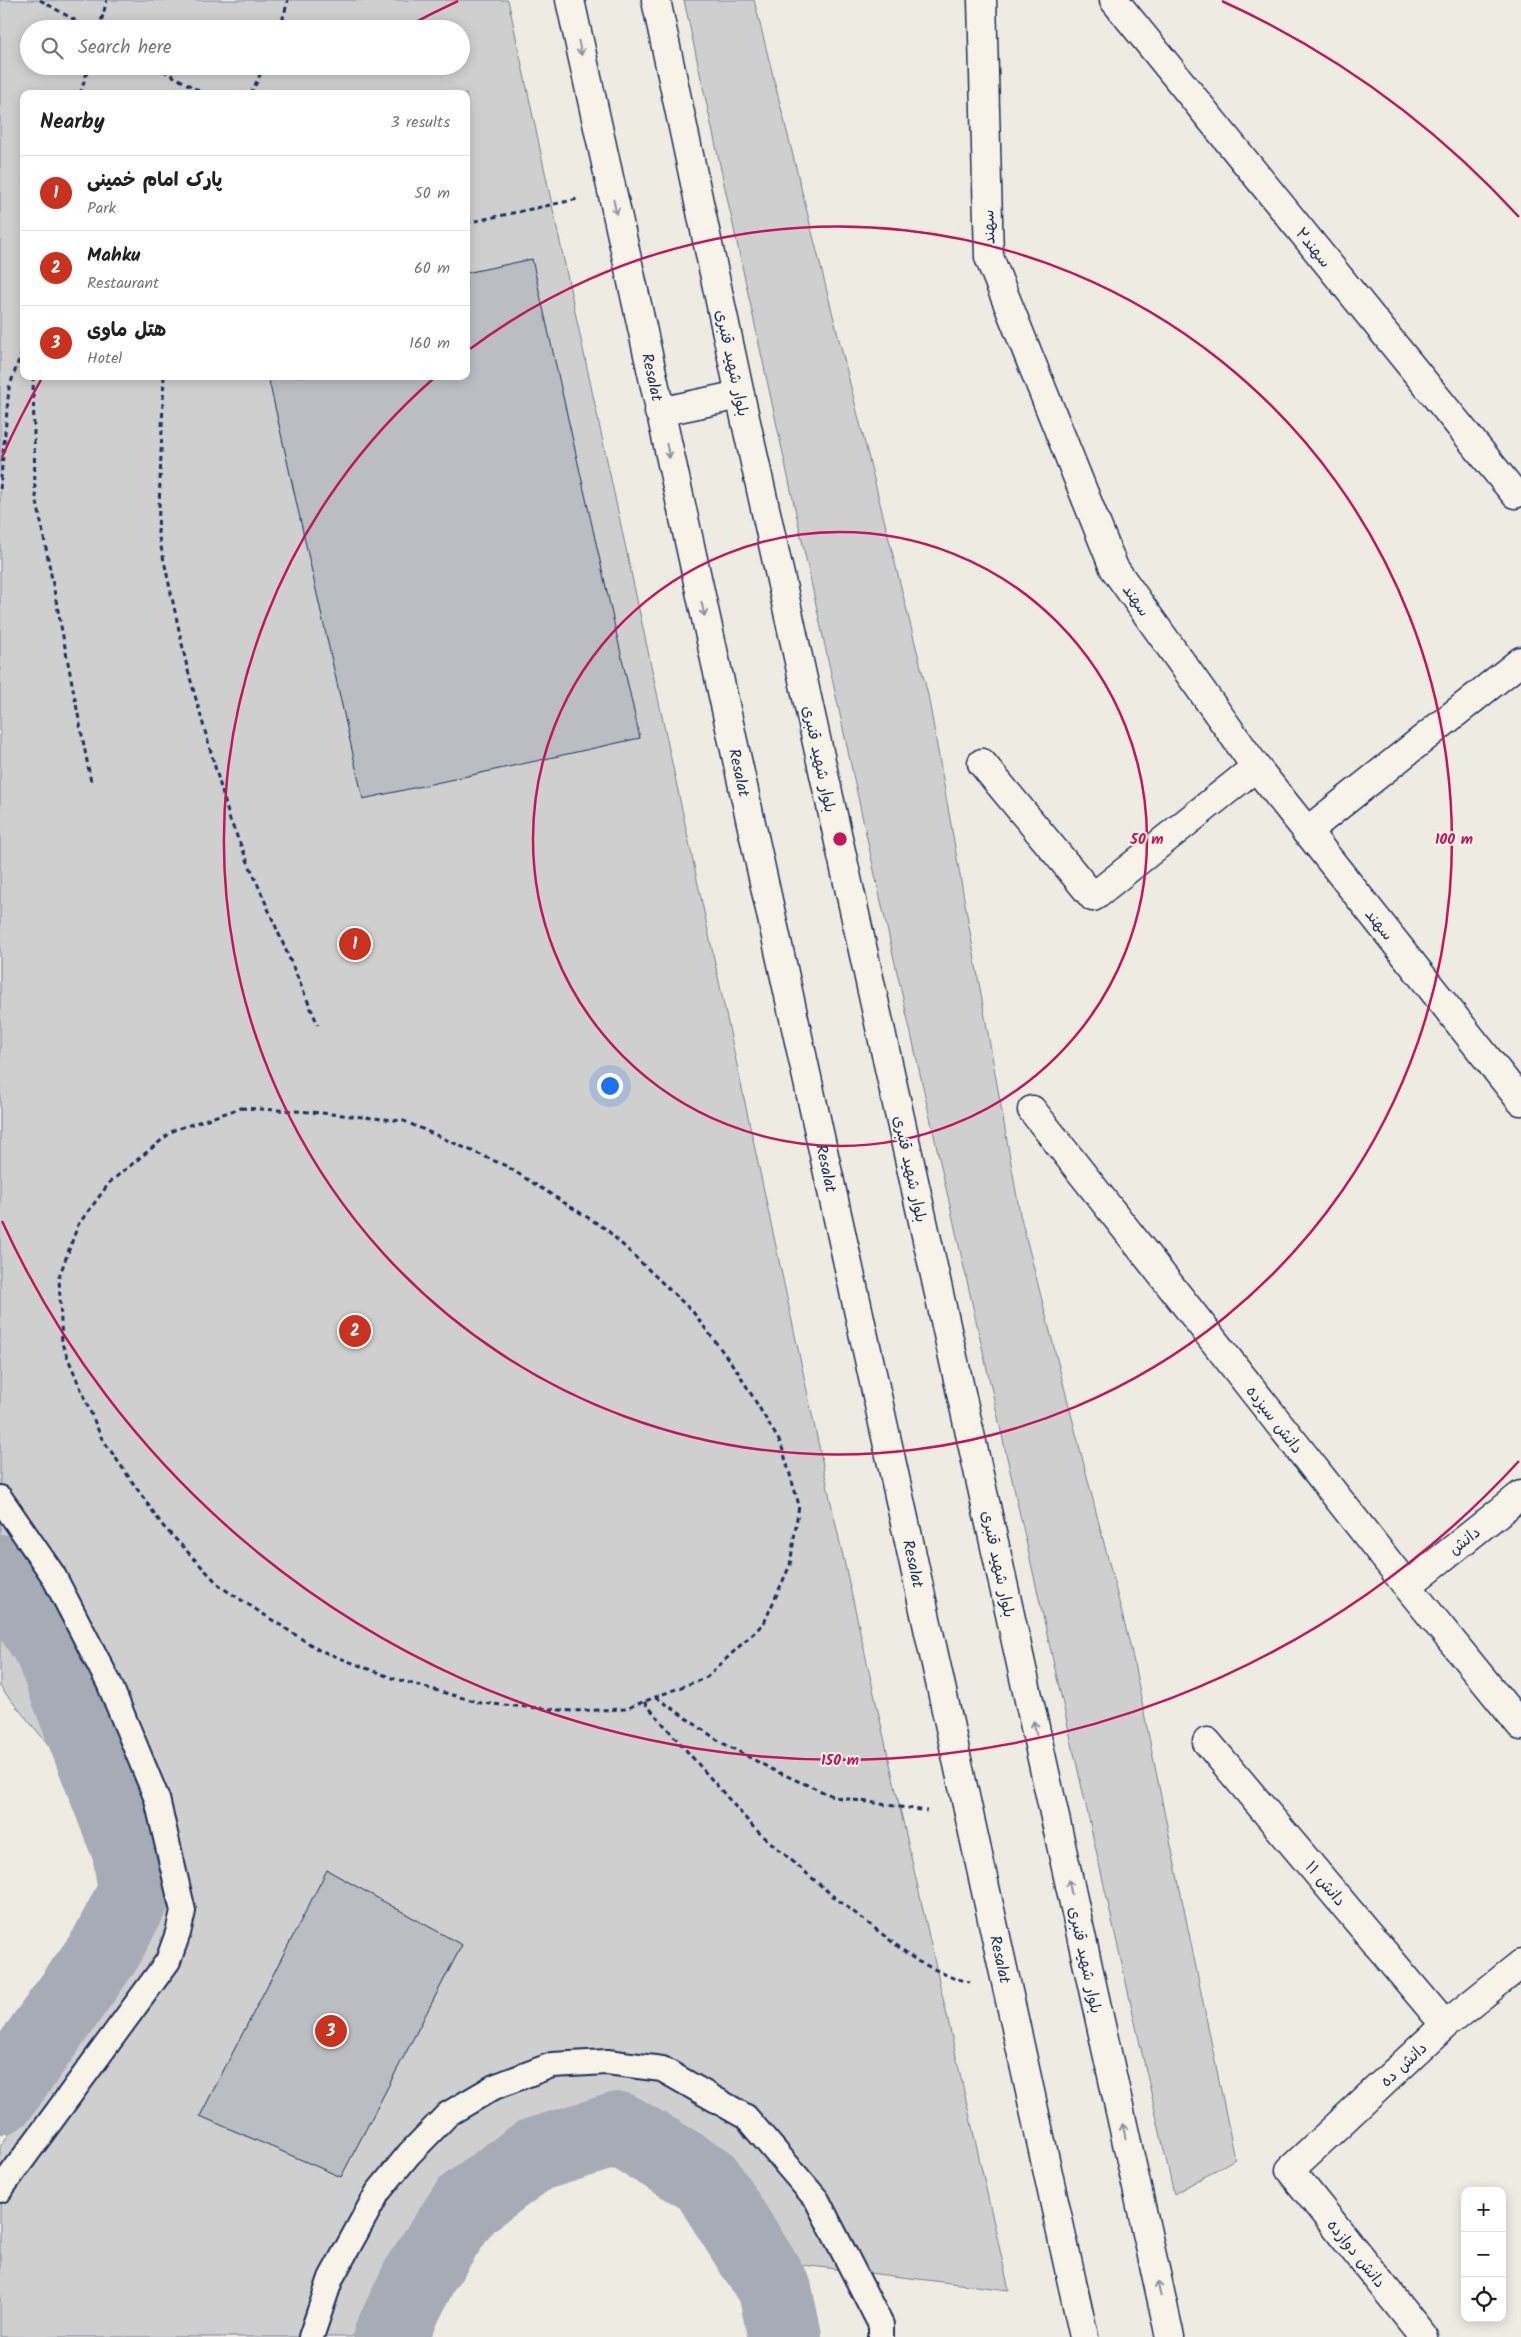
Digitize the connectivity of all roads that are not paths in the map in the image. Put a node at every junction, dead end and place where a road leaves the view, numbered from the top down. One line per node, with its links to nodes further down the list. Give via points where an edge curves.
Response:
1 (570, 0): 6 (main road, Resalat, one-way to 6)
2 (656, 0): 5 (main road, بلوار شهید قنبری)
3 (982, 0): 10 (main road, سهند, via 989,257 1114,568)
4 (1114, 0): 7 (main road, سهند۲)
5 (740, 395): 6 (main road); 26 (main road, بلوار شهید قنبری, one-way to 5)
6 (659, 412): 25 (main road, Resalat, one-way to 25)
7 (1515, 494)
8 (1521, 661): 11 (main road)
9 (982, 763): 10 (main road, via 1093,897)
10 (1256, 767): 11 (main road, سهند)
11 (1306, 832): 12 (main road, سهند)
12 (1521, 1101)
13 (1032, 1110): 16 (main road, دانش سیزده)
14 (1521, 1495): 16 (main road, دانش)
15 (0, 1498): 22 (lane, via 53,1575 109,1683 157,1799 183,1911 168,1961)
16 (1406, 1586): 17 (main road, دانش سیزده)
17 (1521, 1726)
18 (1207, 1742): 20 (main road, دانش ۱۱)
19 (1521, 1964): 20 (main road, دانش ده)
20 (1445, 2025): 21 (main road, دانش ده)
21 (1290, 2170): 27 (main road, دانش دوازده)
22 (0, 2190)
23 (311, 2337): 24 (lane, via 331,2278 378,2192 408,2154 448,2114 494,2087 552,2065 607,2062 662,2069 746,2116 817,2200 881,2325)
24 (882, 2337)
25 (1084, 2337)
26 (1170, 2337)
27 (1424, 2337)

